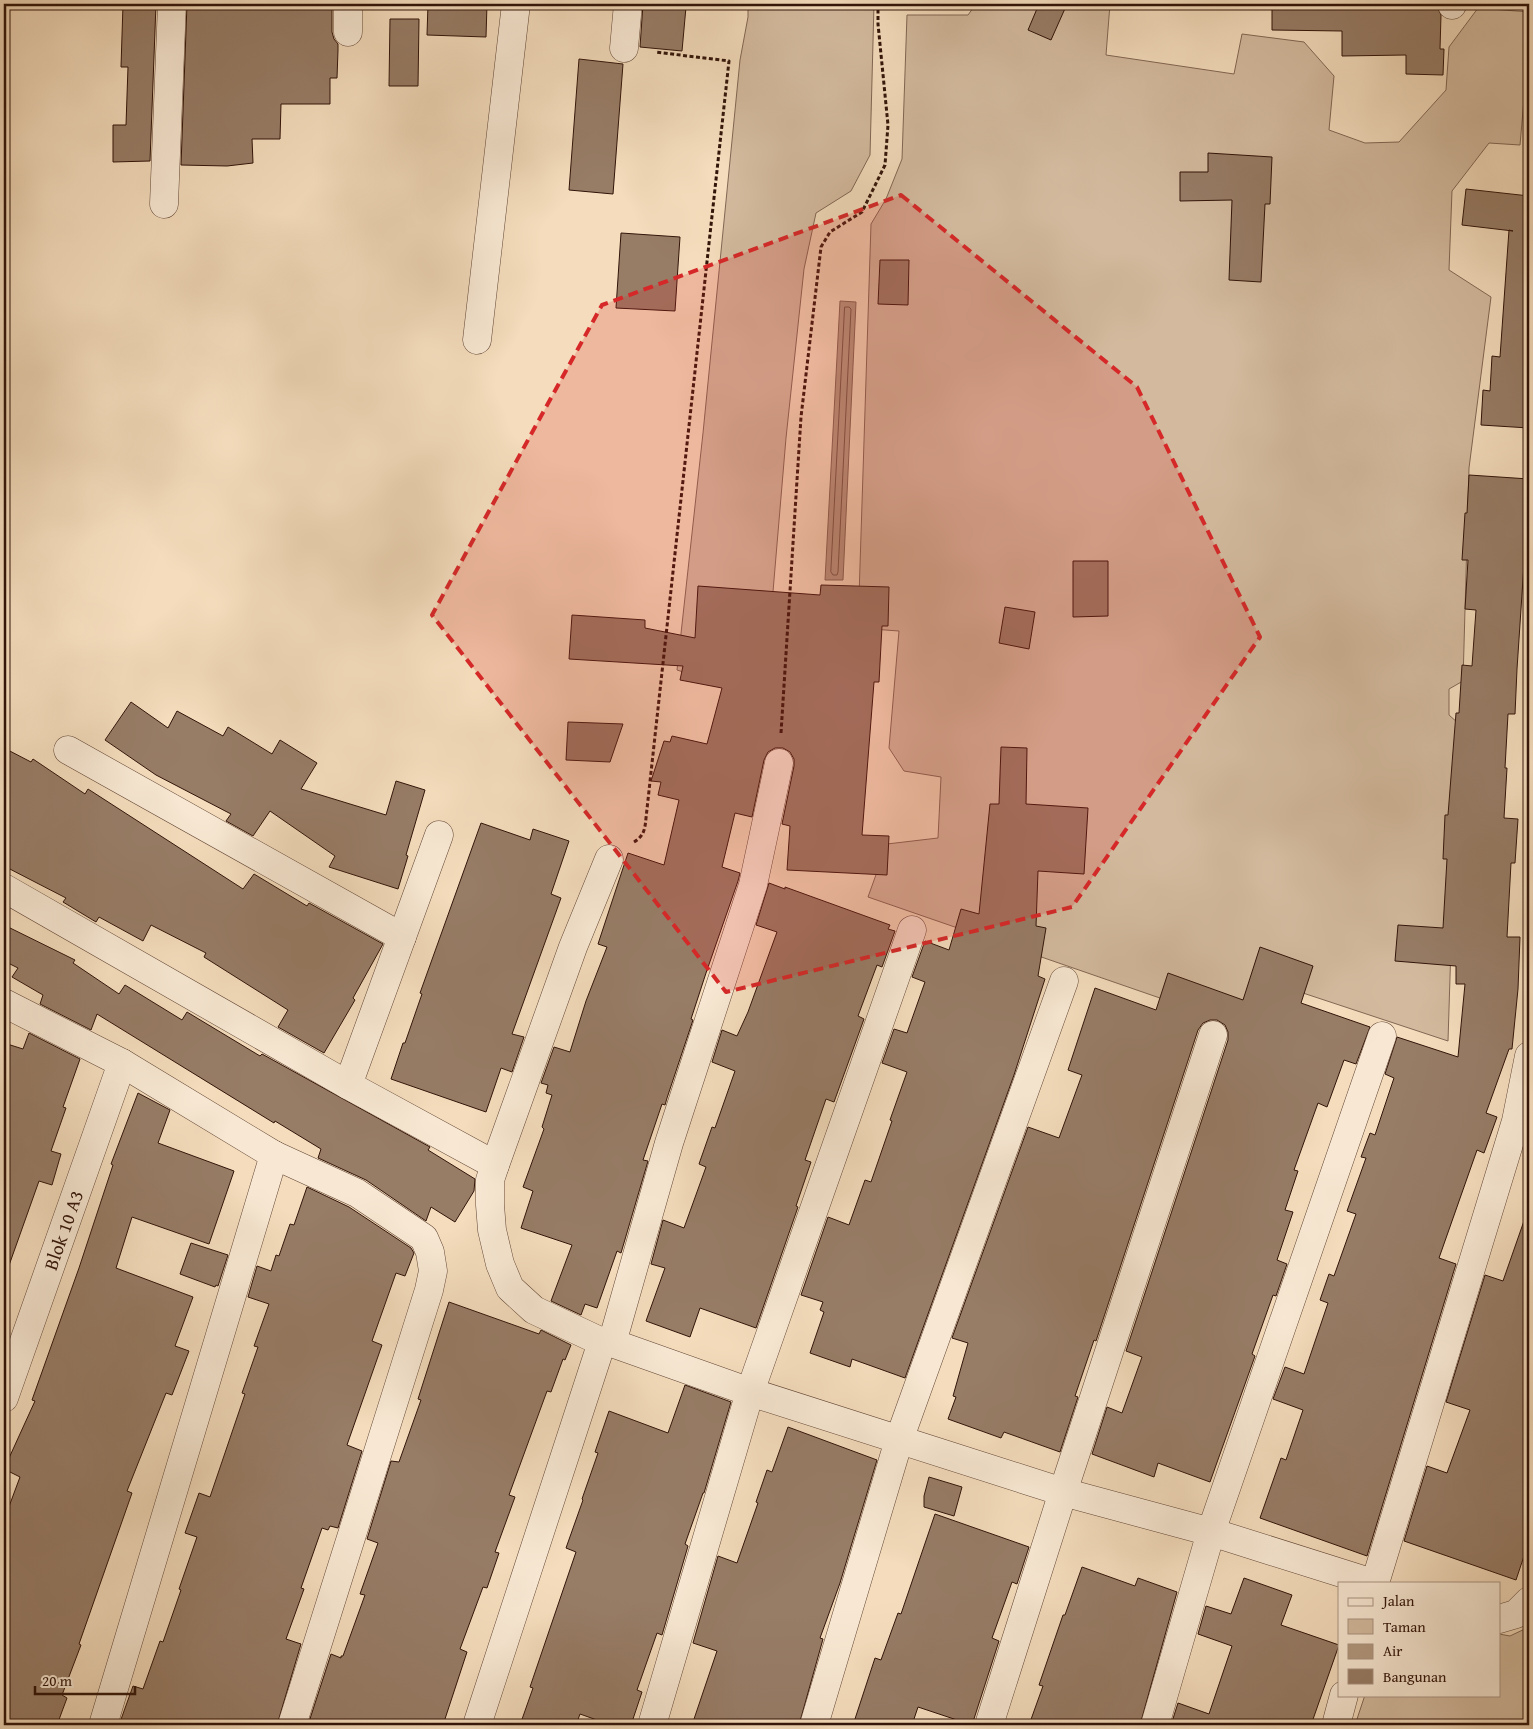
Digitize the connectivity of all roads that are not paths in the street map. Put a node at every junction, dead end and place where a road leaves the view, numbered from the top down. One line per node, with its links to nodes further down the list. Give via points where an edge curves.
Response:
1 (172, 4): 7 (street)
2 (348, 4): 5 (street)
3 (516, 4): 8 (street)
4 (628, 4): 6 (street)
5 (348, 32)
6 (624, 48)
7 (164, 204)
8 (477, 340)
9 (68, 750): 15 (street)
10 (779, 762): 25 (street, via 754,884)
11 (439, 834): 15 (street)
12 (609, 859): 24 (street, via 573,947)
13 (4, 888): 22 (street)
14 (912, 930): 26 (street)
15 (402, 937): 22 (street)
16 (1064, 981): 28 (street)
17 (4, 1003): 21 (street)
18 (1213, 1034): 29 (street)
19 (1382, 1036): 30 (street)
20 (1529, 1056): 32 (street, via 1516,1120)
21 (122, 1063): 23 (street); 27 (street, Blok 10 A3)
22 (348, 1085): 24 (street)
23 (274, 1154): 36 (street); 37 (street, via 357,1193 424,1238 433,1271)
24 (495, 1165): 25 (street, via 490,1180 492,1230 510,1288 534,1310)
25 (607, 1342): 26 (street); 38 (street)
26 (750, 1392): 28 (street); 39 (street)
27 (4, 1398)
28 (899, 1440): 29 (street); 40 (street)
29 (1063, 1492): 30 (street); 41 (street)
30 (1211, 1532): 31 (street); 42 (street)
31 (1371, 1582)
32 (1374, 1582)
33 (1529, 1601): 34 (street, via 1516,1614)
34 (1500, 1618)
35 (1344, 1696): 43 (street)
36 (103, 1725)
37 (292, 1725)
38 (477, 1725)
39 (652, 1725)
40 (814, 1725)
41 (989, 1725)
42 (1155, 1725)
43 (1336, 1725)

